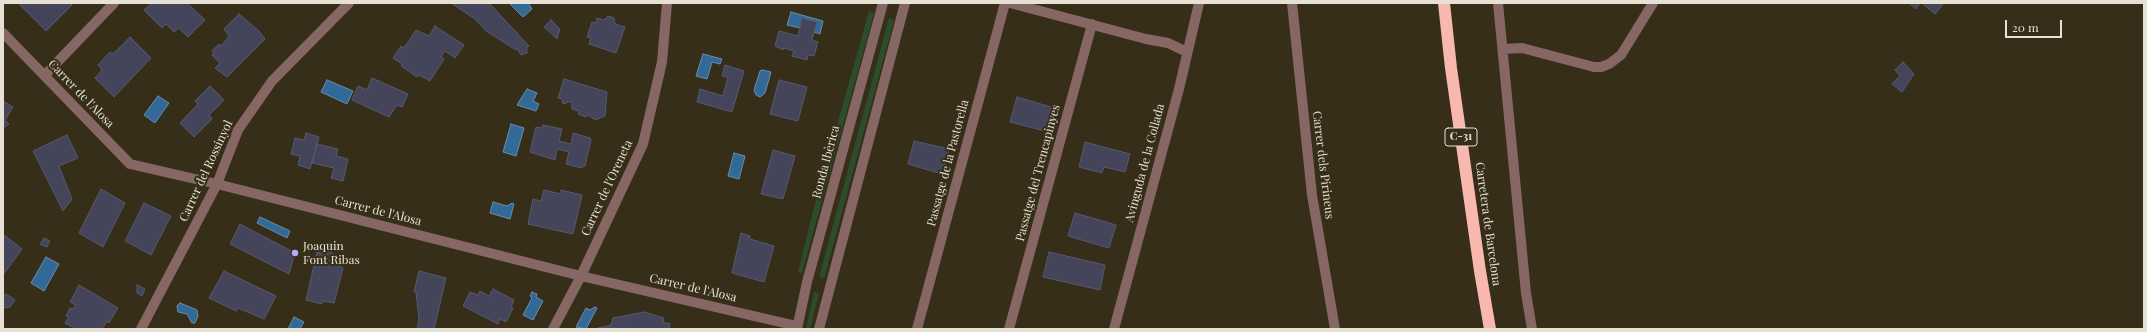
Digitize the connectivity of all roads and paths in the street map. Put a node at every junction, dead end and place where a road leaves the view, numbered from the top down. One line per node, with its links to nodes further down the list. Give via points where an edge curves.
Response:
1 (114, 3): 17 (street)
2 (349, 3): 18 (street, Carrer del Rossinyol, via 272,81 238,130)
3 (667, 3): 19 (street, Carrer de l'Oreneta, via 662,62 643,144)
4 (883, 3): 20 (street, Ronda Ibèrica, via 807,282)
5 (905, 3): 23 (street)
6 (1004, 3): 24 (street, Passatge de la Pastorella)
7 (1010, 3): 13 (street)
8 (1199, 3): 16 (street, Avinguda de la Collada)
9 (1292, 3): 27 (street, Carrer dels Pirineus, via 1312,195)
10 (1444, 3): 28 (highway, Carretera de Barcelona / C-31, via 1451,68)
11 (1498, 3): 15 (street)
12 (1653, 3): 15 (street, via 1621,54 1601,67 1594,68 1522,48)
13 (1092, 24): 16 (street, via 1168,43); 25 (street, Passatge del Trencapinyes)
14 (3, 33): 17 (street, Carrer de l'Alosa)
15 (1503, 49): 29 (street, via 1526,293)
16 (1187, 52): 26 (street, Avinguda de la Collada)
17 (45, 75): 18 (street, Carrer de l'Alosa, via 130,164)
18 (217, 184): 19 (street, Carrer de l'Alosa); 21 (street, Carrer del Rossinyol)
19 (581, 276): 20 (street, Carrer de l'Alosa); 22 (street, Carrer de l'Oreneta)
20 (797, 328)
21 (141, 329)
22 (553, 329)
23 (819, 329)
24 (917, 329)
25 (1009, 329)
26 (1114, 329)
27 (1335, 329)
28 (1490, 329)
29 (1532, 329)

